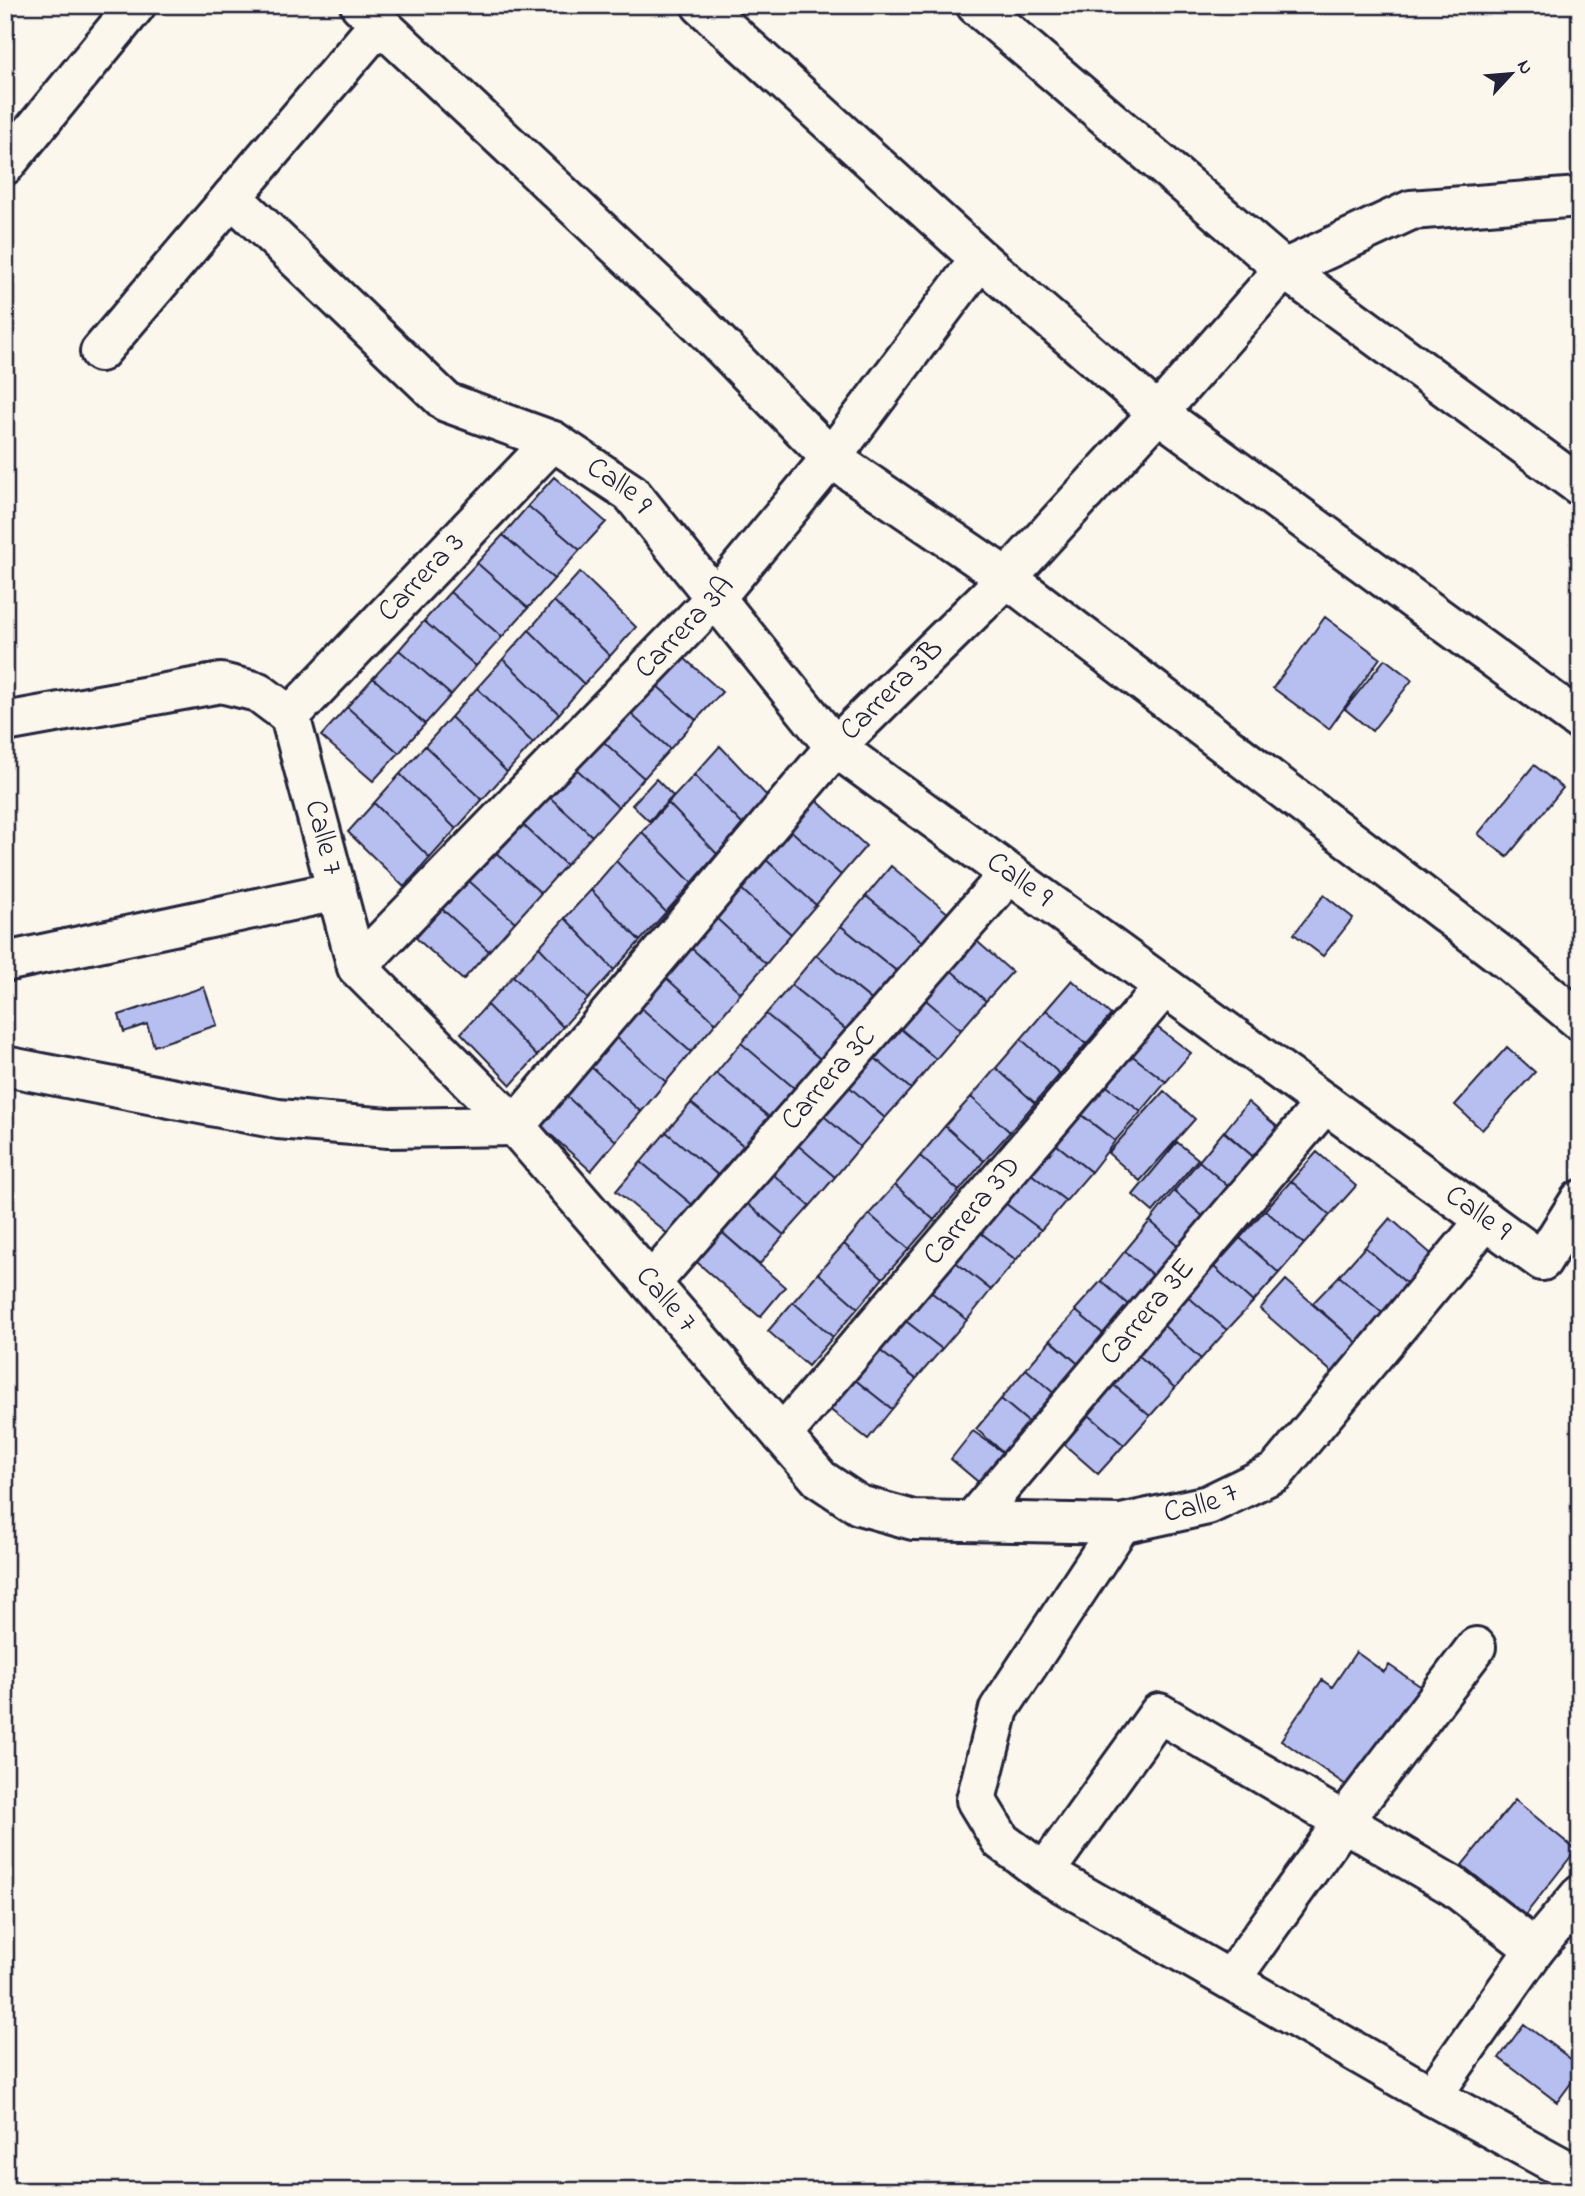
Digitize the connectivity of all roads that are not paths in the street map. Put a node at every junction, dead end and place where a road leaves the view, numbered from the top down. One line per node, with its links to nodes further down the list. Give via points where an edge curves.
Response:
1 (136, 5): 5 (street)
2 (701, 5): 8 (street)
3 (976, 5): 9 (street)
4 (370, 14): 6 (street); 13 (street, via 701,325)
5 (5, 165)
6 (232, 197): 10 (street); 12 (street, Calle 9, via 446,402)
7 (1580, 197): 9 (street, via 1410,210)
8 (981, 259): 11 (street); 13 (street, Carrera 3A)
9 (1284, 269): 11 (street, Carrera 3B); 14 (street)
10 (100, 352)
11 (1158, 413): 15 (street, Carrera 3B); 18 (street)
12 (553, 441): 16 (street, Calle 9, via 631,493); 17 (street, Carrera 3)
13 (831, 458): 15 (street); 16 (street, Carrera 3A)
14 (1580, 485)
15 (1007, 578): 20 (street, Carrera 3B); 26 (street, via 1511,963)
16 (716, 597): 20 (street, Calle 9); 24 (street, Carrera 3A)
17 (290, 716): 19 (street, via 258,692 221,683); 22 (street, Calle 7)
18 (1580, 721)
19 (5, 722)
20 (835, 747): 21 (street, Calle 9); 29 (street, Carrera 3B)
21 (1009, 874): 25 (street, Calle 9); 32 (street, Carrera 3C)
22 (337, 891): 23 (street); 24 (street, Calle 7)
23 (5, 962)
24 (357, 967): 29 (street, Calle 7)
25 (1164, 987): 28 (street, Calle 9); 33 (street, Carrera 3D)
26 (1580, 1021)
27 (5, 1066): 29 (street, via 278,1119 389,1128)
28 (1325, 1103): 31 (street, Calle 9); 34 (street, Carrera 3E)
29 (515, 1126): 32 (street, Calle 7)
30 (1580, 1200): 31 (street, Calle 9, via 1542,1261)
31 (1486, 1220): 35 (street, Calle 7, via 1276,1472 1208,1505)
32 (650, 1283): 33 (street, Calle 7)
33 (782, 1435): 34 (street, Calle 7, via 820,1479 859,1505 913,1520)
34 (972, 1521): 35 (street, Calle 7)
35 (1121, 1524): 38 (street, via 999,1709 976,1800 1001,1841)
36 (1476, 1647): 37 (street)
37 (1344, 1821): 38 (street, via 1159,1713); 40 (street, via 1453,1886); 41 (street)
38 (1044, 1873): 41 (street)
39 (1580, 1895): 40 (street)
40 (1535, 1949): 42 (street)
41 (1231, 1979): 42 (street)
42 (1432, 2096): 43 (street)
43 (1580, 2177)

